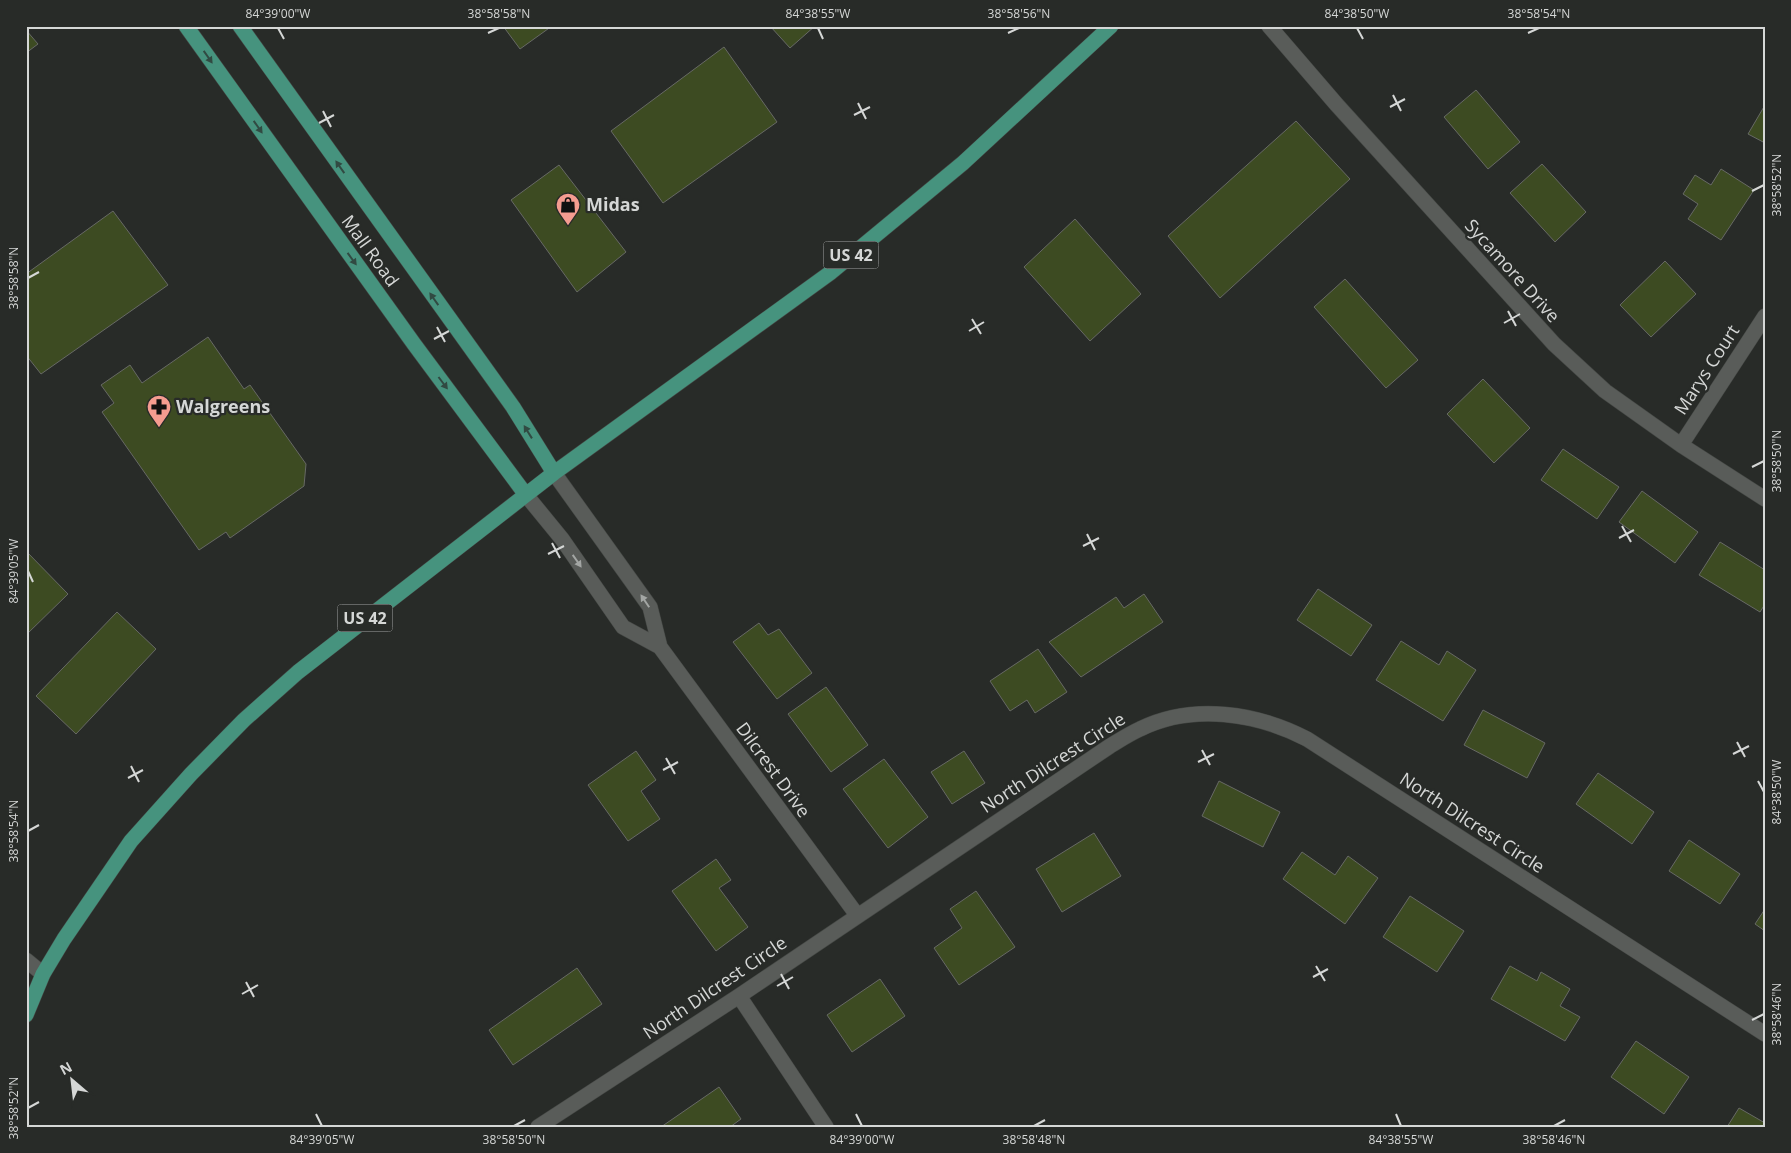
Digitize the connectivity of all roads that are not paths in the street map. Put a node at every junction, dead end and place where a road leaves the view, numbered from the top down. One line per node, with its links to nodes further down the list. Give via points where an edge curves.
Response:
1 (186, 26): 8 (main road, Mall Road, one-way to 8)
2 (240, 26): 7 (main road, Mall Road, one-way to 2, via 513,408)
3 (1111, 26): 7 (main road, US 42, via 962,163 830,273)
4 (1269, 26): 6 (street, Sycamore Drive, via 1554,344 1605,391)
5 (1765, 316): 6 (street, Marys Court)
6 (1681, 444): 9 (street, Sycamore Drive)
7 (554, 473): 8 (main road, US 42); 10 (street, Dilcrest Drive, one-way to 7, via 650,607)
8 (526, 495): 10 (street, Dilcrest Drive, one-way to 10, via 562,539 623,627); 13 (main road, US 42, via 298,672 244,720 131,841)
9 (1765, 499)
10 (660, 647): 11 (street, Dilcrest Drive)
11 (857, 915): 14 (street, North Dilcrest Circle); 16 (street, North Dilcrest Circle, via 1141,728 1202,713 1260,719 1307,739)
12 (26, 960): 13 (street)
13 (43, 974): 15 (main road, US 42)
14 (739, 996): 17 (street, North Dilcrest Circle); 18 (street)
15 (26, 1015)
16 (1765, 1034)
17 (538, 1127)
18 (826, 1127)

